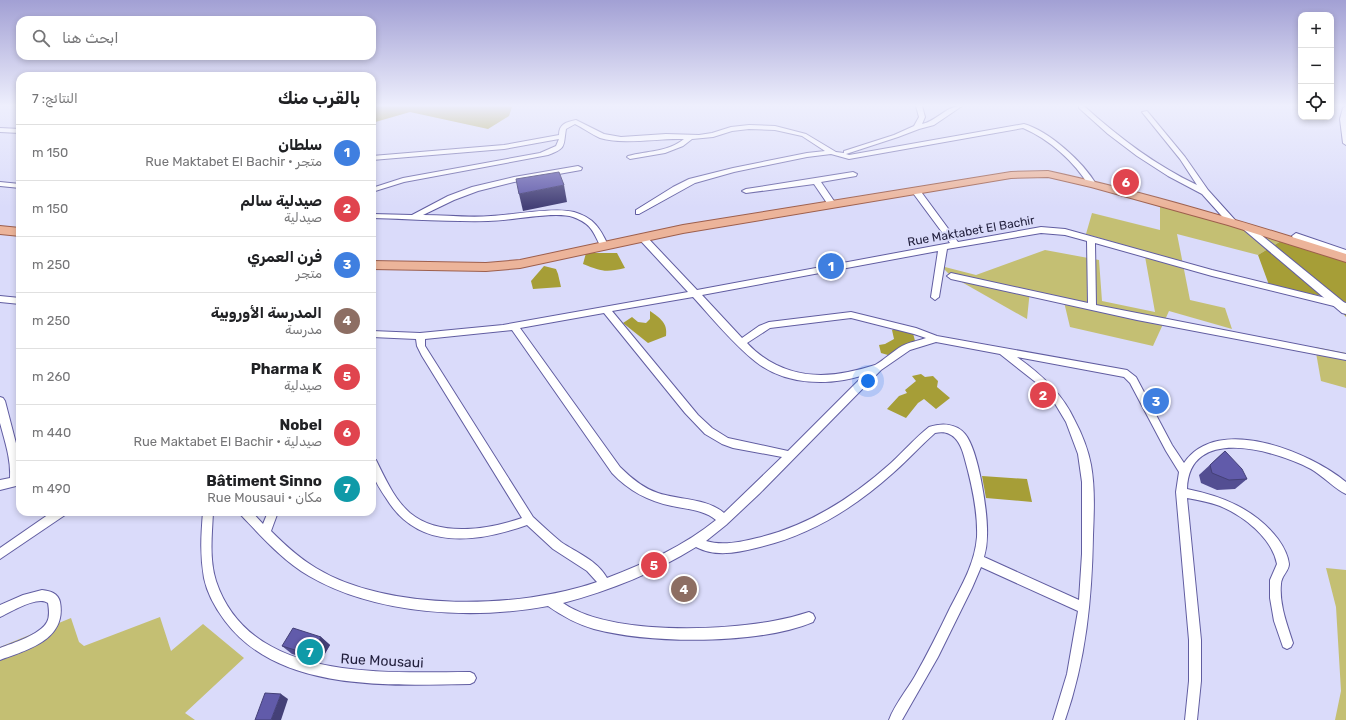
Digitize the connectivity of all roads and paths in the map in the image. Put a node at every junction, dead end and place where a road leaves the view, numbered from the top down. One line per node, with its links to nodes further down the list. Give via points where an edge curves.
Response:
1 (546, 140): 12 (street, via 504,147)
2 (561, 140): 19 (street, via 558,148 541,155 403,180)
3 (687, 140): 11 (street, via 681,145 663,152)
4 (812, 140): 10 (street)
5 (884, 140): 10 (street, via 854,151)
6 (947, 140): 10 (street, via 849,157)
7 (1046, 140): 17 (street, via 1082,169 1090,177)
8 (1119, 140): 22 (street, via 1144,159)
9 (1168, 140): 22 (street)
10 (834, 152): 24 (street, via 733,170 692,181)
11 (630, 157)
12 (376, 158)
13 (578, 168): 26 (street, via 474,189)
14 (853, 174): 15 (street)
15 (816, 181): 20 (street); 23 (street)
16 (0, 184): 18 (street)
17 (1092, 184): 21 (main road, via 1048,174 1026,174); 27 (main road)
18 (16, 186)
19 (376, 189)
20 (746, 191)
21 (916, 191): 23 (main road); 35 (street)
22 (1205, 192): 27 (street)
23 (832, 204): 31 (main road)
24 (639, 212)
25 (376, 216): 26 (street)
26 (412, 218): 34 (street, via 489,219 554,213 572,214 596,228)
27 (1232, 222): 28 (main road)
28 (1246, 227): 33 (main road); 46 (street)
29 (0, 230): 30 (main road)
30 (16, 232)
31 (642, 237): 34 (main road); 41 (street)
32 (1091, 240): 35 (street, Rue Maktabet El Bachir, via 1065,232 1041,230); 45 (street); 46 (street, Rue Maktabet El Bachir)
33 (1302, 243): 37 (street, via 1296,236); 38 (main road)
34 (604, 245): 39 (main road, via 540,261 502,266)
35 (956, 245): 36 (street, Rue Maktabet El Bachir)
36 (943, 248): 41 (street, Rue Maktabet El Bachir); 42 (street)
37 (1346, 253)
38 (1346, 258)
39 (376, 265)
40 (951, 276): 45 (street)
41 (695, 294): 47 (street, Rue Maktabet El Bachir); 52 (street)
42 (935, 297)
43 (0, 299): 44 (street)
44 (16, 301)
45 (1092, 307): 54 (street)
46 (1344, 307)
47 (606, 310): 48 (street, Rue Maktabet El Bachir); 59 (street, via 692,414 711,432 737,445 776,451)
48 (514, 326): 50 (street, Rue Maktabet El Bachir); 71 (street, via 626,481 646,494 711,510)
49 (376, 334): 50 (street, Rue Maktabet El Bachir)
50 (420, 336): 72 (street, via 425,354)
51 (936, 339): 52 (street, via 916,331 851,315 770,325); 53 (street); 55 (street, via 907,347)
52 (741, 343): 56 (street, via 761,361 785,374 811,380)
53 (1001, 350): 62 (street, via 1128,374); 79 (street, via 1032,372 1051,391 1070,420 1083,452 1088,508)
54 (1346, 357)
55 (878, 367): 56 (street); 57 (street)
56 (836, 379): 57 (street, via 847,382)
57 (854, 391): 59 (street)
58 (0, 401): 60 (street)
59 (790, 456): 71 (street)
60 (16, 467)
61 (376, 470): 72 (street, via 396,506 414,523 427,529 472,532 510,527)
62 (1184, 471): 65 (street, via 1198,453 1207,449 1232,443 1246,444 1266,447 1298,459 1326,473); 66 (street)
63 (16, 481): 64 (street)
64 (0, 485)
65 (1346, 489)
66 (1182, 492): 82 (street, via 1228,504 1259,526 1272,540 1282,562 1282,568 1275,577 1275,602); 87 (street, via 1195,640 1195,681)
67 (55, 516): 75 (street)
68 (208, 516): 84 (street, Rue Mousaui, via 206,560 213,593 231,622 262,648 302,666 338,674 369,678)
69 (249, 516): 73 (street)
70 (271, 516): 73 (street)
71 (723, 519): 74 (street)
72 (529, 520): 77 (street, via 557,545 596,572)
73 (265, 533): 78 (street, via 288,556 313,573 380,598 464,607 504,606)
74 (696, 541): 76 (street, via 710,548 738,547 779,538 810,526 845,506 877,481 932,430 944,427 959,434 967,446 980,514 982,536); 77 (street, via 667,558)
75 (0, 554)
76 (978, 560): 79 (street); 85 (street, via 930,663)
77 (605, 584): 78 (street)
78 (550, 600): 81 (street, via 559,609 582,620 613,627 674,633 767,628)
79 (1083, 608): 86 (street, via 1077,656)
80 (0, 611): 83 (street, via 41,595 53,598 55,606 54,621 48,630 34,640)
81 (809, 618)
82 (1287, 643)
83 (0, 654)
84 (470, 678)
85 (895, 720)
86 (1059, 720)
87 (1190, 720)

